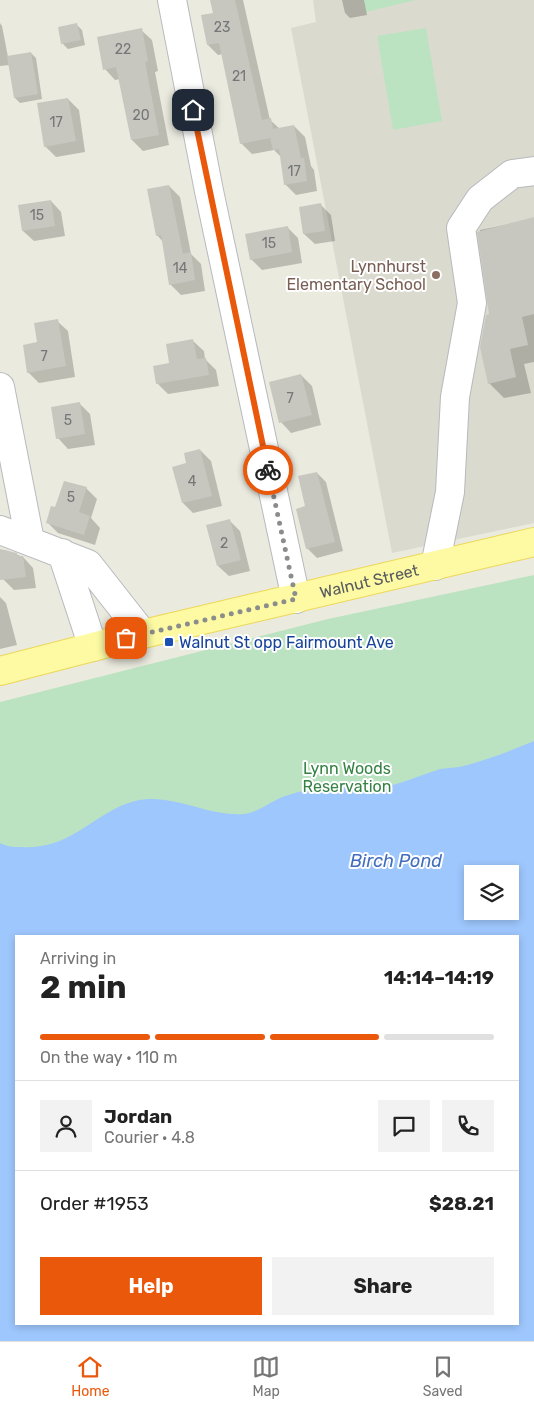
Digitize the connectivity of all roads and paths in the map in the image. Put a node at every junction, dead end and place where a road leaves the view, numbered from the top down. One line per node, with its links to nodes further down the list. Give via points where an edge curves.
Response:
1 (172, 0): 9 (street)
2 (534, 171): 8 (street, via 512,174 480,199 461,228 472,303 454,397 450,492)
3 (0, 387): 5 (street)
4 (0, 530): 5 (street)
5 (30, 541): 7 (street)
6 (534, 542): 8 (main road, Walnut Street)
7 (62, 553): 10 (street, via 88,564); 11 (street)
8 (435, 566): 9 (main road, Walnut Street)
9 (296, 599): 10 (main road, Walnut Street)
10 (143, 634): 11 (main road, Walnut Street)
11 (93, 647): 12 (main road, Walnut Street)
12 (0, 671)

